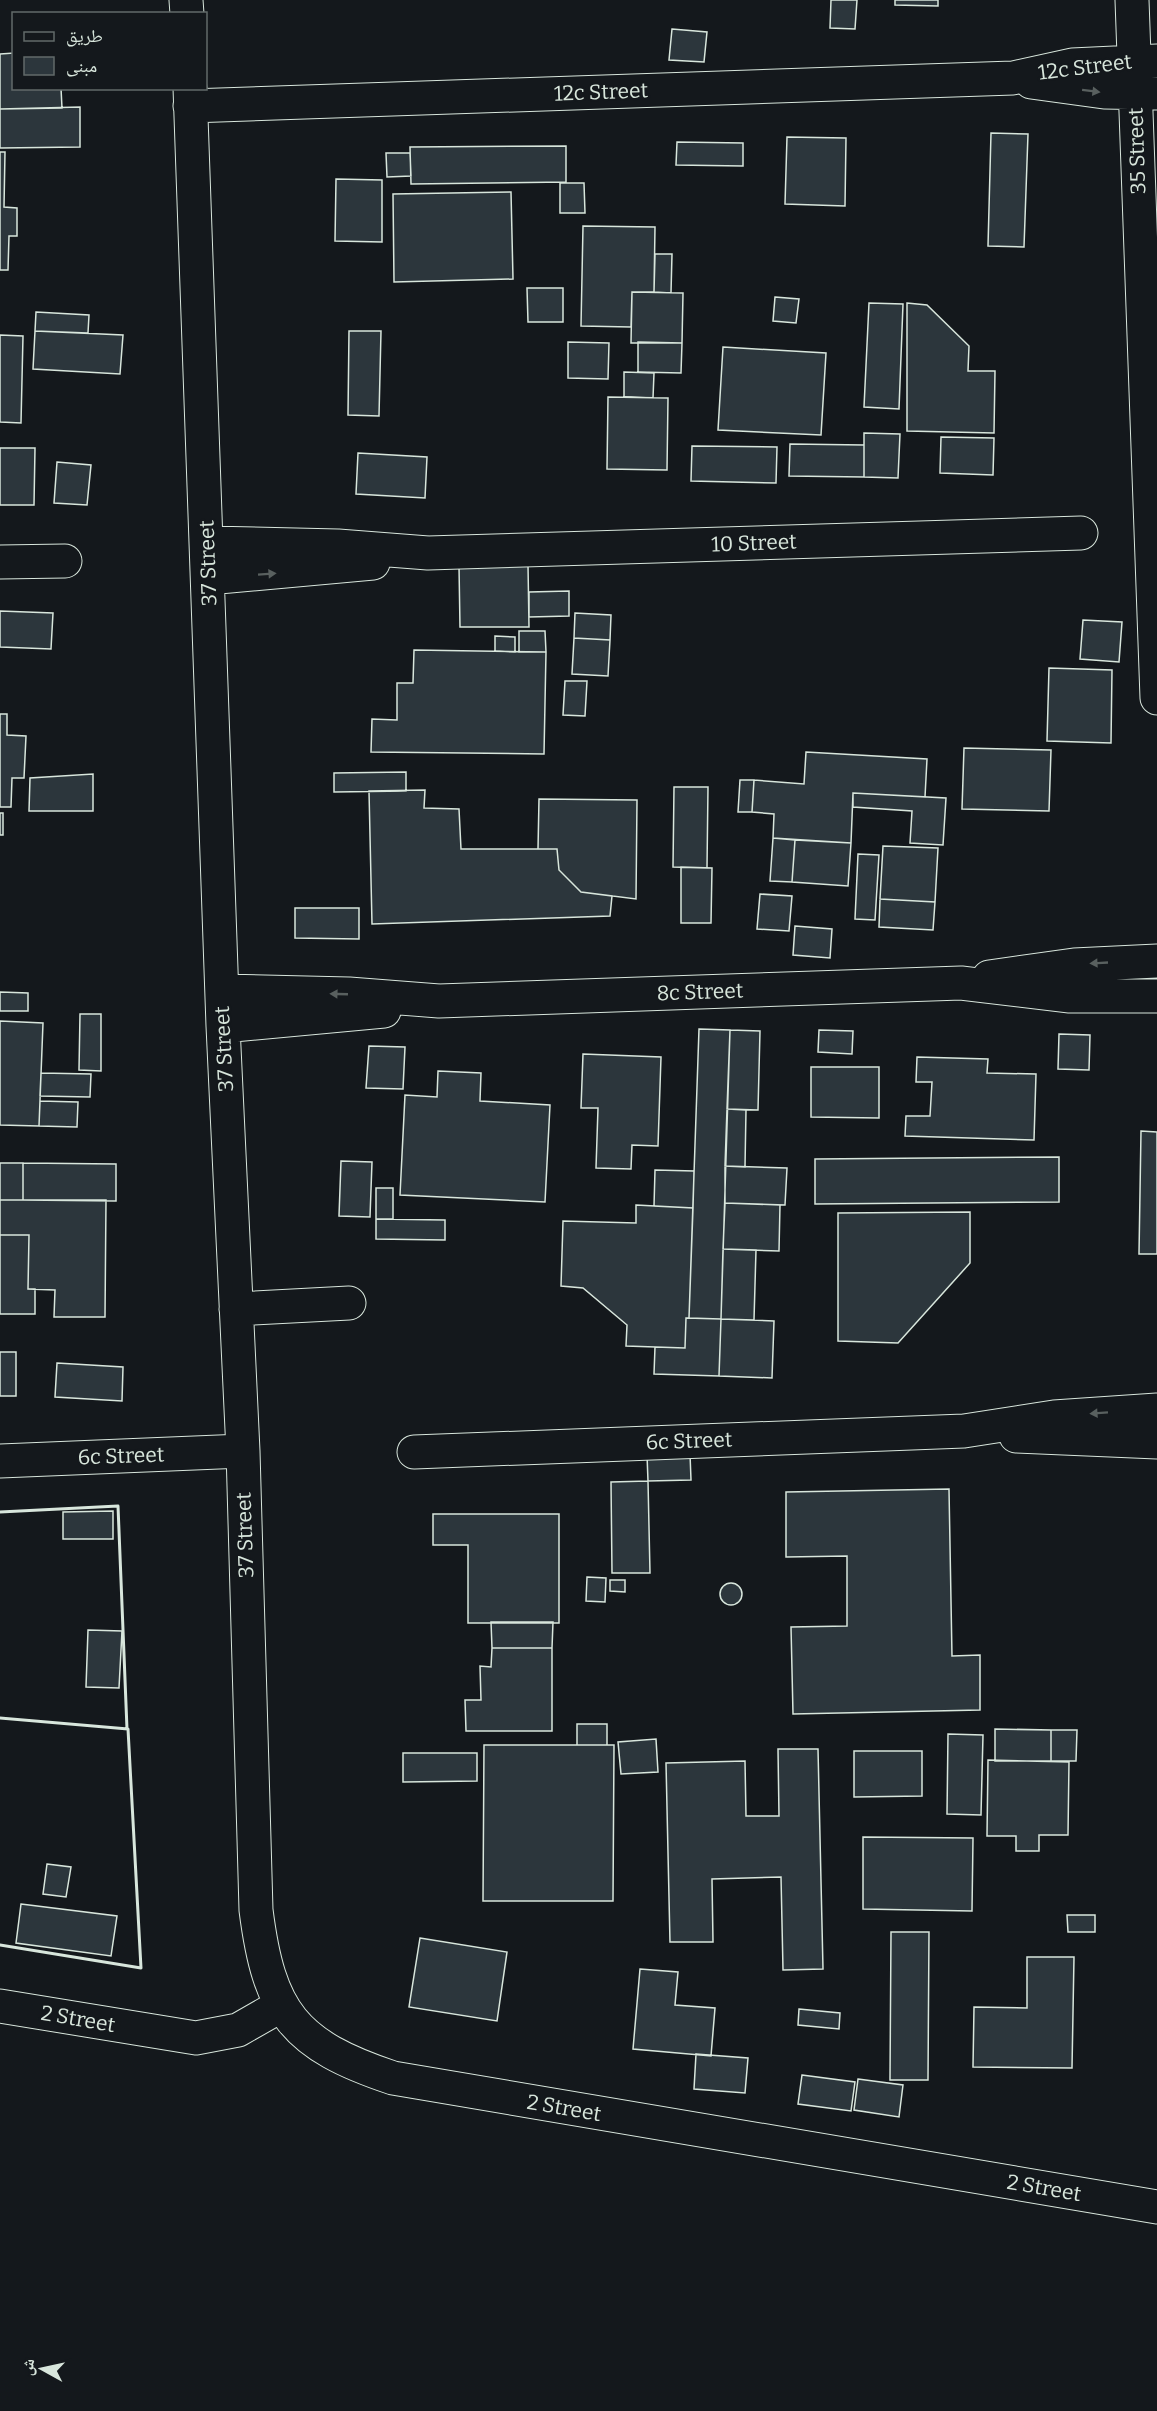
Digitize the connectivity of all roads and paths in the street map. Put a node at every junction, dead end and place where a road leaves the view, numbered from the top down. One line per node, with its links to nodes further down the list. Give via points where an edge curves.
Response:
1 (1132, 0): 2 (street, 35 Street)
2 (1145, 60): 3 (street, 12c Street, via 1072,65); 4 (street, 35 Street)
3 (1013, 78): 4 (street, 12c Street, one-way to 4); 5 (street, 12c Street)
4 (1146, 94): 6 (street, 35 Street)
5 (190, 97): 8 (street, 37 Street)
6 (1154, 511): 9 (street, 35 Street)
7 (1081, 533): 10 (street, 10 Street)
8 (208, 543): 10 (street, 10 Street); 13 (street, 37 Street)
9 (1154, 546): 14 (street, 35 Street)
10 (428, 553): 13 (street, 10 Street, one-way to 10, via 339,568)
11 (65, 561): 12 (street)
12 (0, 562)
13 (208, 578): 17 (street, 37 Street)
14 (1157, 698)
15 (1157, 961): 16 (street, 8c Street, one-way to 16, via 1035,969)
16 (961, 983): 18 (street, 8c Street, via 1071,996); 19 (street, 8c Street)
17 (222, 991): 19 (street, 8c Street, one-way to 17, via 349,994); 20 (street, 37 Street)
18 (1157, 996)
19 (439, 1002): 20 (street, 8c Street, via 349,1016)
20 (223, 1026): 22 (street, 37 Street)
21 (349, 1303): 22 (street)
22 (236, 1309): 26 (street, 37 Street)
23 (1157, 1410): 24 (street, 6c Street, one-way to 24, via 1054,1417)
24 (964, 1431): 25 (street, 6c Street); 27 (street, 6c Street)
25 (1157, 1442)
26 (243, 1451): 28 (street, 6c Street); 30 (street, 37 Street, via 256,1910 268,1975)
27 (414, 1452)
28 (0, 1461)
29 (0, 2006): 30 (street, 2 Street, via 196,2038 238,2030)
30 (280, 2006): 31 (street, 2 Street, via 301,2031 329,2052 393,2078)
31 (1157, 2207)

